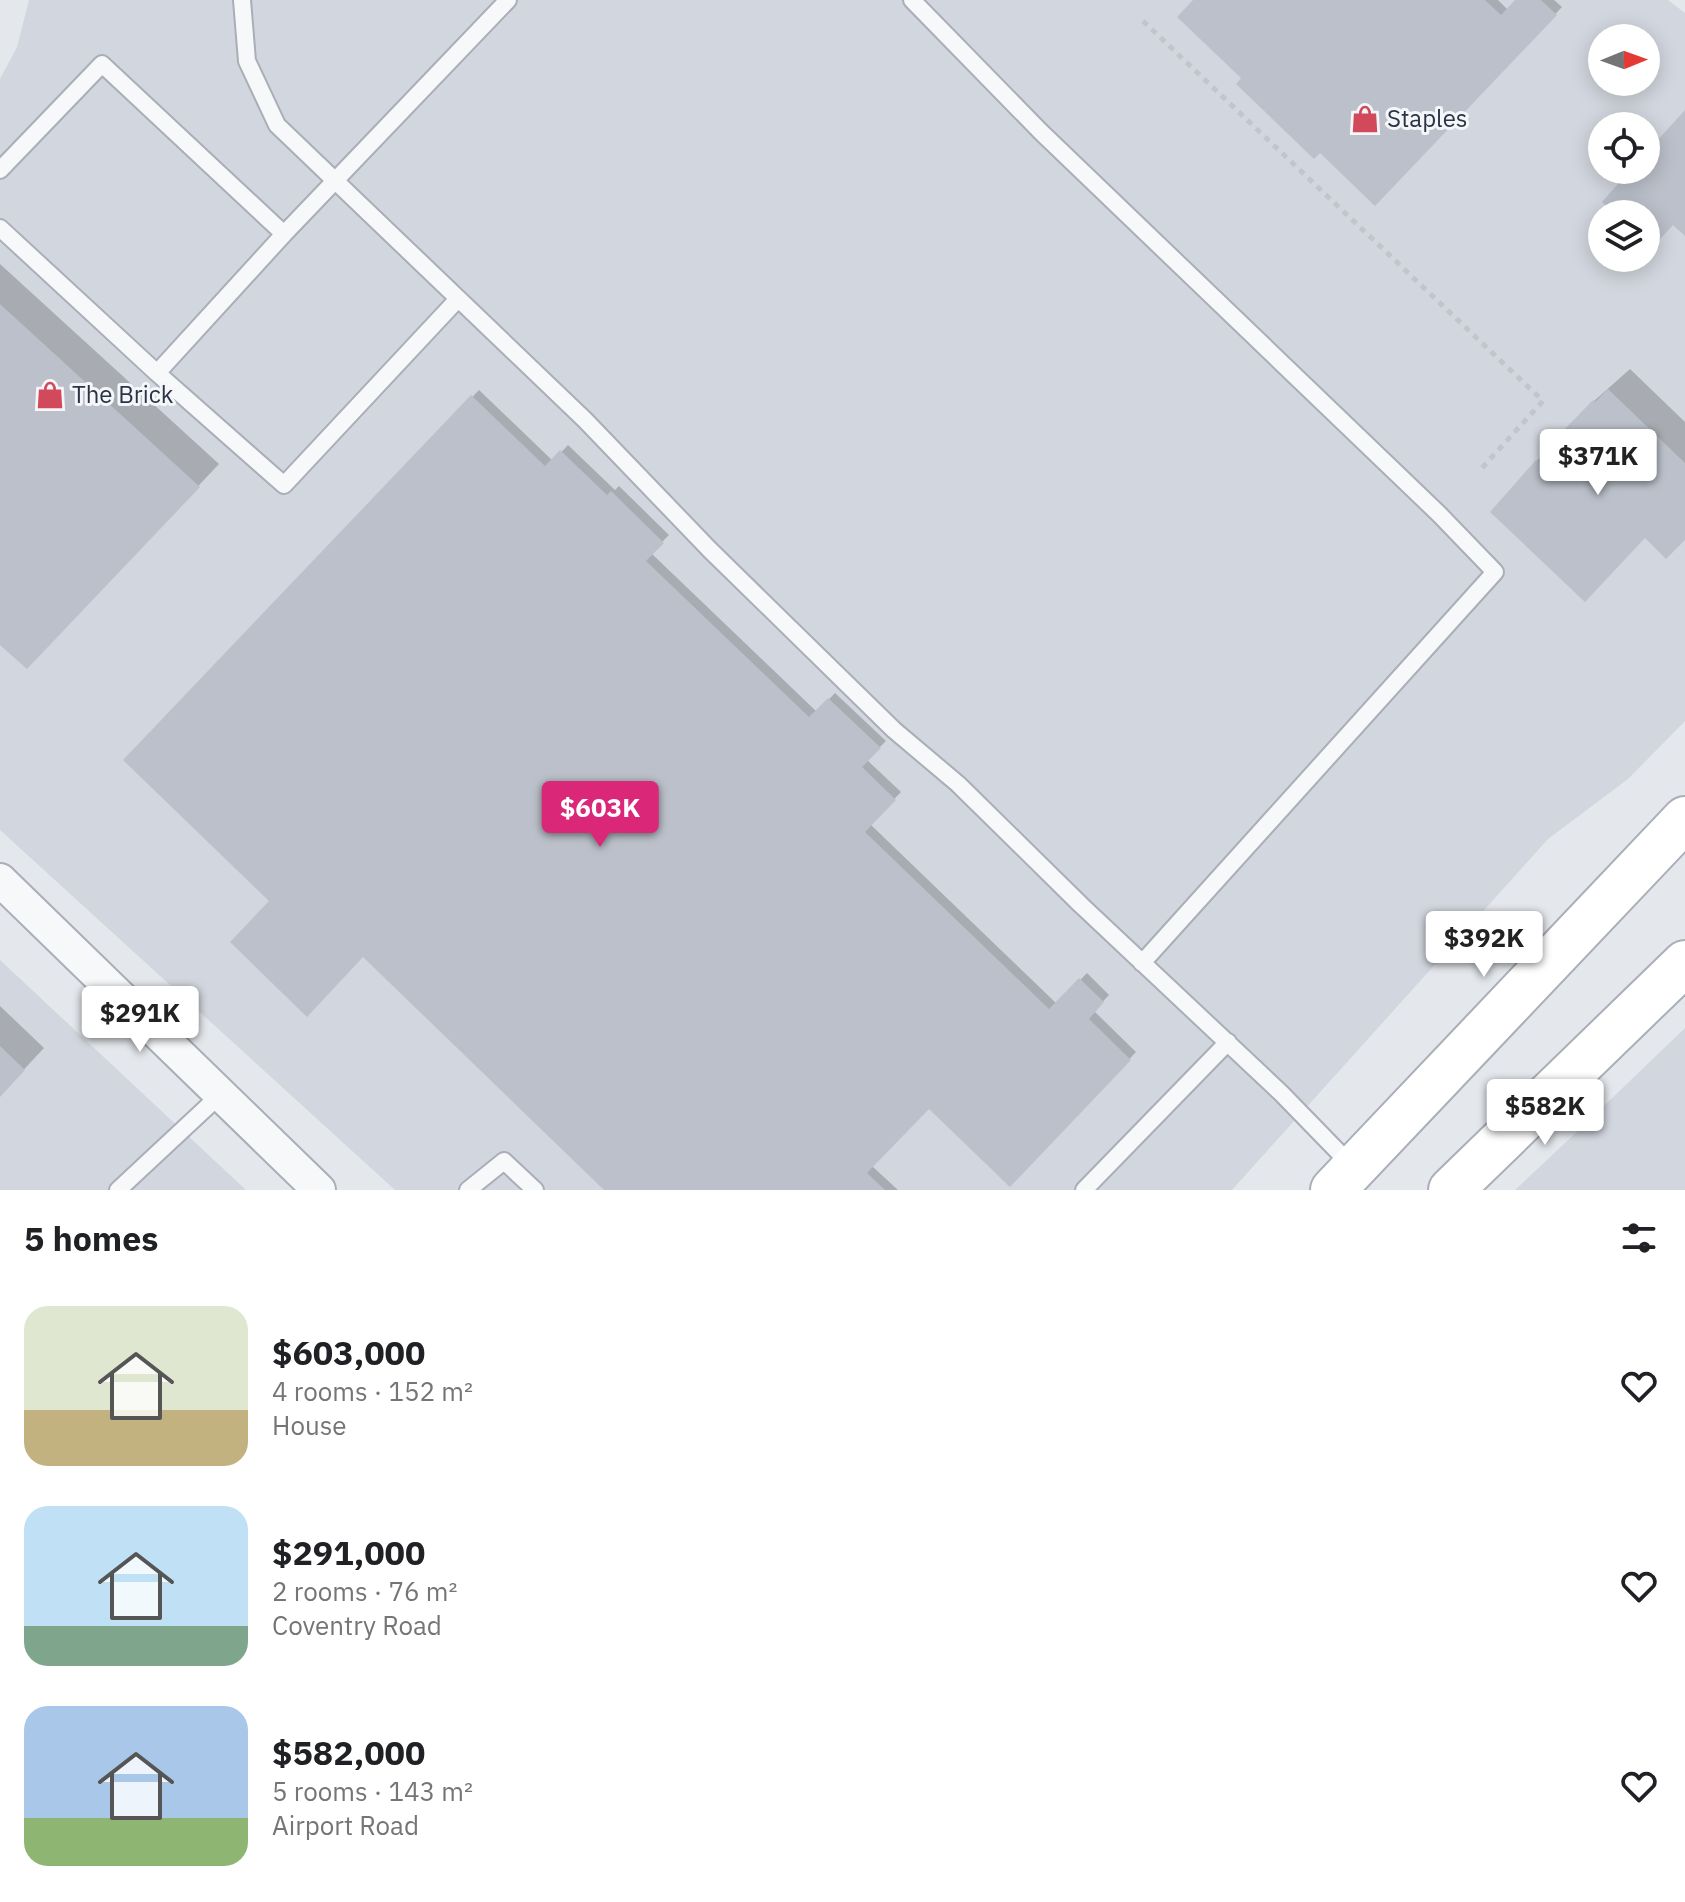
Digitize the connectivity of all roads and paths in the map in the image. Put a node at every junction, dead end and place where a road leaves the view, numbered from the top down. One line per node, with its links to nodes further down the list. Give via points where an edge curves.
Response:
1 (242, 0): 6 (lane, via 247,61 277,125)
2 (508, 0): 6 (lane)
3 (912, 0): 14 (lane, via 1495,572)
4 (1143, 21): 11 (path, via 1543,401)
5 (0, 170): 8 (lane, via 102,64)
6 (334, 181): 8 (lane); 9 (lane)
7 (0, 228): 10 (lane)
8 (284, 234): 10 (lane)
9 (457, 300): 10 (lane, via 284,485); 14 (lane, via 585,420 894,730 958,784)
10 (157, 373)
11 (1481, 469)
12 (1685, 819): 18 (main road)
13 (0, 880): 17 (street)
14 (1142, 963): 16 (lane)
15 (1685, 963): 24 (main road)
16 (1228, 1042): 18 (lane); 23 (lane)
17 (221, 1094): 19 (lane); 20 (street)
18 (1344, 1180)
19 (118, 1190)
20 (319, 1190)
21 (468, 1190): 22 (lane, via 504,1161)
22 (535, 1190)
23 (1084, 1190)
24 (1451, 1190)

